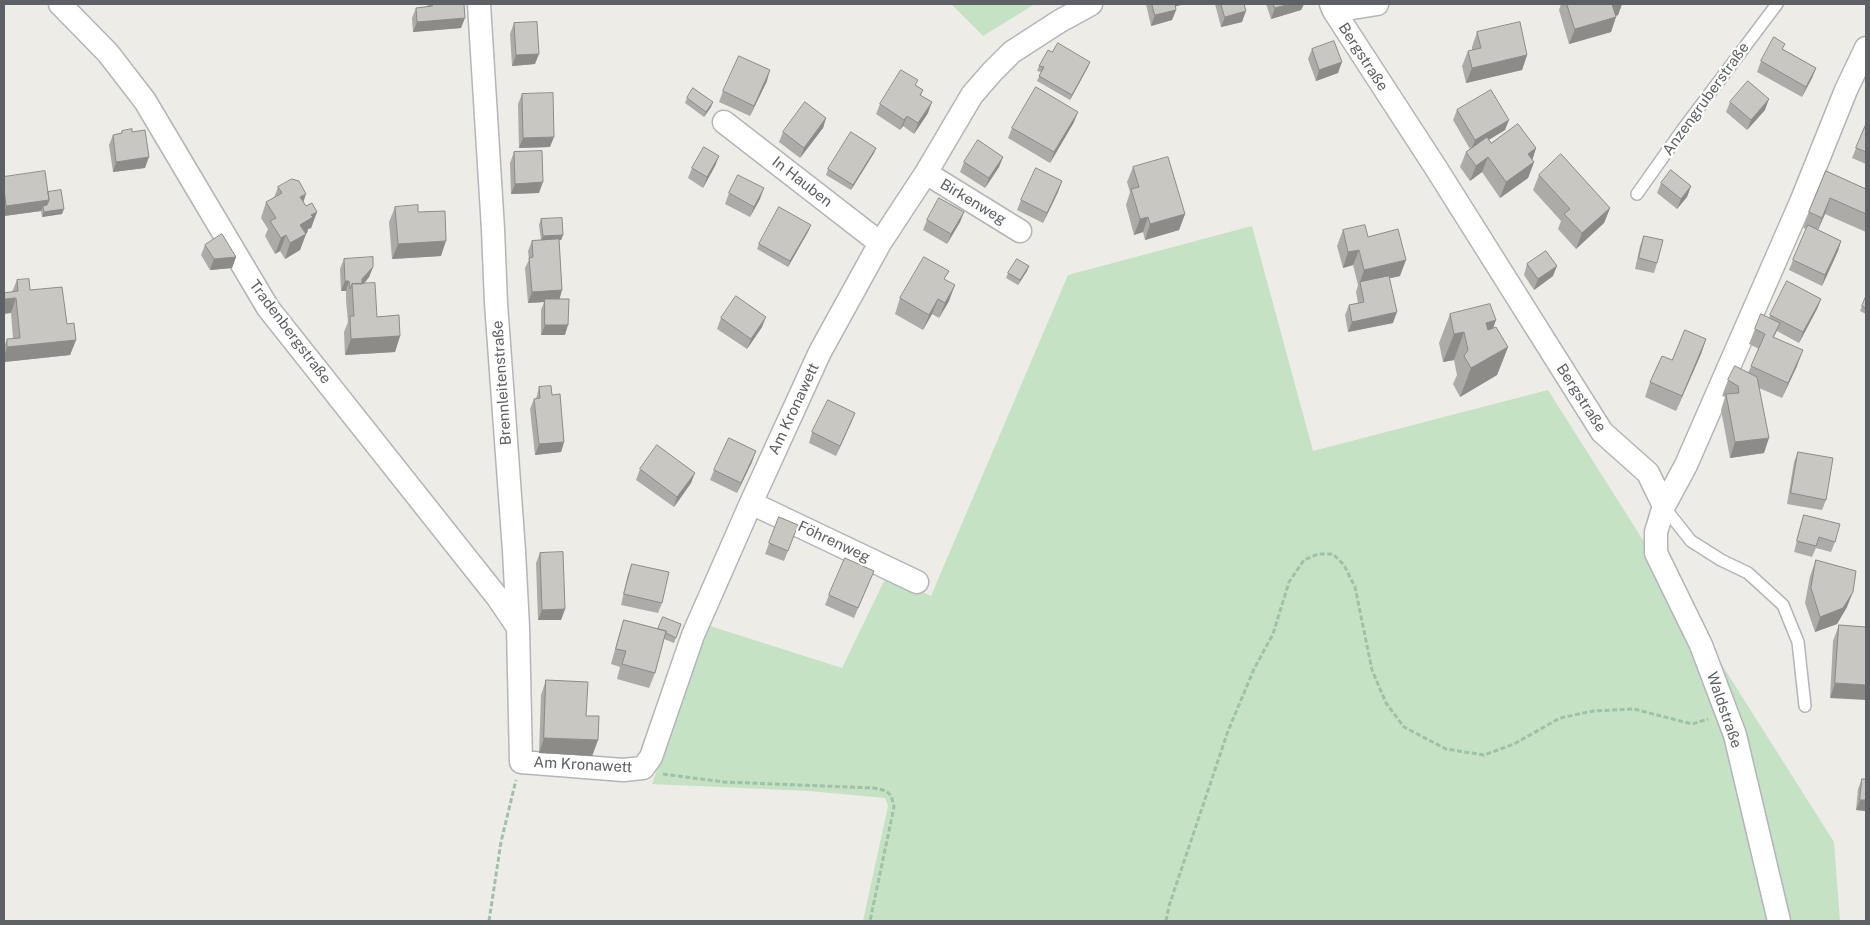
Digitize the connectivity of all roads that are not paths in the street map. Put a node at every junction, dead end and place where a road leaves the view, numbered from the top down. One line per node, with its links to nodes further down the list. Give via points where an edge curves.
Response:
1 (60, 4): 16 (street, Tradenbergstraße, via 108,53 145,101 268,308)
2 (479, 4): 15 (street, Brennleitenstraße)
3 (1090, 4): 9 (street, Am Kronawett, via 1012,52 992,72 972,95)
4 (1377, 4): 6 (street)
5 (1777, 4): 10 (lane, Anzengruberstraße)
6 (1332, 8): 14 (street, Bergstraße, via 1602,432 1648,473)
7 (1866, 48): 14 (street, via 1690,456)
8 (724, 122): 12 (street, In Hauben)
9 (926, 173): 11 (street, Birkenweg); 12 (street, Am Kronawett)
10 (1637, 194)
11 (1020, 230)
12 (880, 242): 13 (street, Am Kronawett, via 820,352)
13 (751, 503): 17 (street, Föhrenweg); 20 (street, Am Kronawett, via 693,635 651,756 643,768 623,770)
14 (1664, 506): 19 (lane, via 1691,541 1748,573 1783,605 1798,642); 21 (street, Waldstraße, via 1656,532 1656,553 1701,645 1735,735)
15 (514, 551): 16 (street, via 495,566); 18 (street, Brennleitenstraße)
16 (474, 567): 18 (street, Tradenbergstraße)
17 (917, 582)
18 (518, 627): 20 (street, Brennleitenstraße)
19 (1805, 706)
20 (520, 762)
21 (1779, 921)

